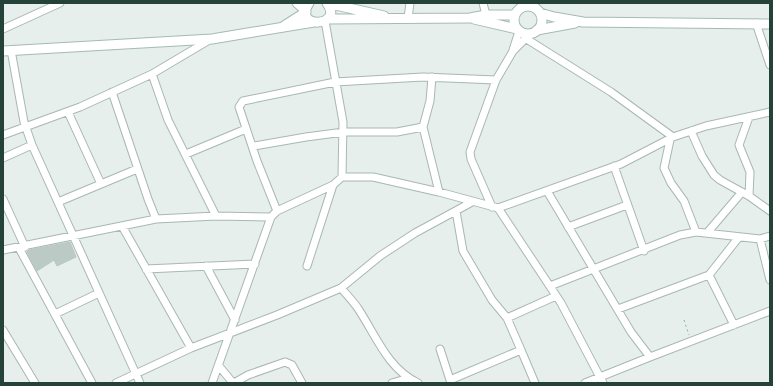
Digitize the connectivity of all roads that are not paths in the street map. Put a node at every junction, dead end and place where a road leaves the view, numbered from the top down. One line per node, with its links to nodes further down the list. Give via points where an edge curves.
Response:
1 (60, 3): 20 (street)
2 (297, 3): 8 (main road)
3 (327, 3): 6 (main road); 15 (main road, via 330,12)
4 (410, 3): 12 (street)
5 (483, 3): 10 (street)
6 (347, 5): 14 (main road)
7 (526, 5): 9 (main road); 11 (main road)
8 (307, 9): 16 (main road, via 308,18); 21 (main road)
9 (539, 9): 17 (main road, via 554,17); 22 (main road, via 542,20)
10 (486, 15): 11 (main road); 13 (main road)
11 (514, 15): 22 (main road, via 514,23)
12 (408, 18): 13 (main road); 14 (main road)
13 (470, 18): 22 (main road)
14 (395, 19): 15 (main road)
15 (326, 20): 16 (main road); 29 (street)
16 (314, 22): 21 (main road)
17 (583, 22): 18 (main road); 22 (main road)
18 (756, 23): 19 (main road); 25 (street)
19 (770, 24)
20 (3, 29)
21 (279, 29): 23 (main road)
22 (526, 33): 28 (street, via 516,37 513,50); 40 (street)
23 (212, 39): 24 (main road); 26 (street)
24 (7, 51): 35 (street)
25 (770, 65)
26 (152, 74): 30 (street); 43 (street, via 168,120)
27 (432, 77): 28 (street); 29 (street); 34 (street, via 430,101)
28 (496, 80): 58 (street, via 470,152)
29 (335, 82): 36 (street, via 243,101 239,107); 38 (street)
30 (112, 92): 31 (street); 46 (street)
31 (68, 112): 35 (street); 48 (street)
32 (770, 112): 33 (street)
33 (749, 117): 37 (street); 53 (street, via 739,145 750,172)
34 (423, 127): 38 (street, via 397,132); 51 (street)
35 (26, 128): 39 (street); 41 (street)
36 (246, 129): 42 (street); 43 (street)
37 (691, 131): 40 (street); 52 (street, via 714,175)
38 (344, 132): 42 (street); 47 (street)
39 (3, 135)
40 (672, 138): 45 (street); 67 (street, via 664,168 670,183 684,201)
41 (32, 145): 44 (street); 55 (street)
42 (254, 146): 59 (street, via 257,161)
43 (186, 154): 62 (street)
44 (3, 158)
45 (614, 166): 50 (street); 57 (street)
46 (137, 169): 48 (street); 64 (street)
47 (342, 177): 49 (street); 51 (street, via 374,177)
48 (100, 184): 55 (street)
49 (334, 185): 59 (street); 78 (street)
50 (547, 191): 58 (street); 66 (street)
51 (440, 192): 56 (street)
52 (742, 192): 53 (street); 68 (street)
53 (749, 196): 61 (street)
54 (3, 199): 73 (street)
55 (58, 202): 69 (street)
56 (472, 202): 58 (street); 60 (street)
57 (627, 205): 66 (street); 75 (street)
58 (495, 208): 83 (street)
59 (277, 211): 63 (street)
60 (456, 211): 84 (street, via 414,233 380,256); 90 (street, via 463,251 492,300)
61 (770, 211)
62 (216, 216): 63 (street); 64 (street)
63 (271, 217): 76 (street)
64 (156, 219): 65 (street)
65 (122, 226): 69 (street); 79 (street)
66 (568, 227): 80 (street)
67 (696, 232): 68 (street); 75 (street, via 680,235)
68 (707, 233): 71 (street)
69 (73, 236): 73 (street); 85 (street)
70 (770, 236): 72 (street)
71 (739, 237): 72 (street); 81 (street)
72 (760, 239): 82 (street)
73 (22, 248): 74 (street); 89 (street)
74 (3, 250)
75 (644, 251): 80 (street)
76 (255, 264): 77 (street); 91 (street)
77 (206, 266): 79 (street); 91 (street)
78 (307, 266)
79 (146, 269): 95 (street)
80 (593, 270): 83 (street); 87 (street)
81 (709, 275): 87 (street); 92 (street)
82 (770, 280)
83 (550, 286): 86 (street)
84 (341, 288): 94 (street); 101 (street, via 358,308 382,350)
85 (99, 293): 89 (street); 100 (street)
86 (556, 296): 90 (street); 103 (street)
87 (618, 309): 98 (street)
88 (770, 311): 92 (street)
89 (55, 314): 106 (street)
90 (507, 318): 97 (street)
91 (235, 320): 94 (street)
92 (734, 325): 98 (street)
93 (3, 330): 105 (street)
94 (231, 333): 95 (street); 99 (street)
95 (192, 348): 100 (street)
96 (440, 350): 104 (street)
97 (521, 350): 104 (street); 114 (street)
98 (650, 357): 103 (street)
99 (219, 366): 109 (street); 110 (street)
100 (136, 374): 107 (street); 108 (street)
101 (409, 378): 112 (street); 113 (street)
102 (245, 380): 110 (street); 111 (street, via 285,362 292,366)
103 (601, 380): 115 (street)
104 (451, 382)
105 (35, 383)
106 (92, 383)
107 (116, 383)
108 (140, 383)
109 (212, 383)
110 (233, 383)
111 (302, 383)
112 (392, 383)
113 (418, 383)
114 (535, 383)
115 (585, 383)

